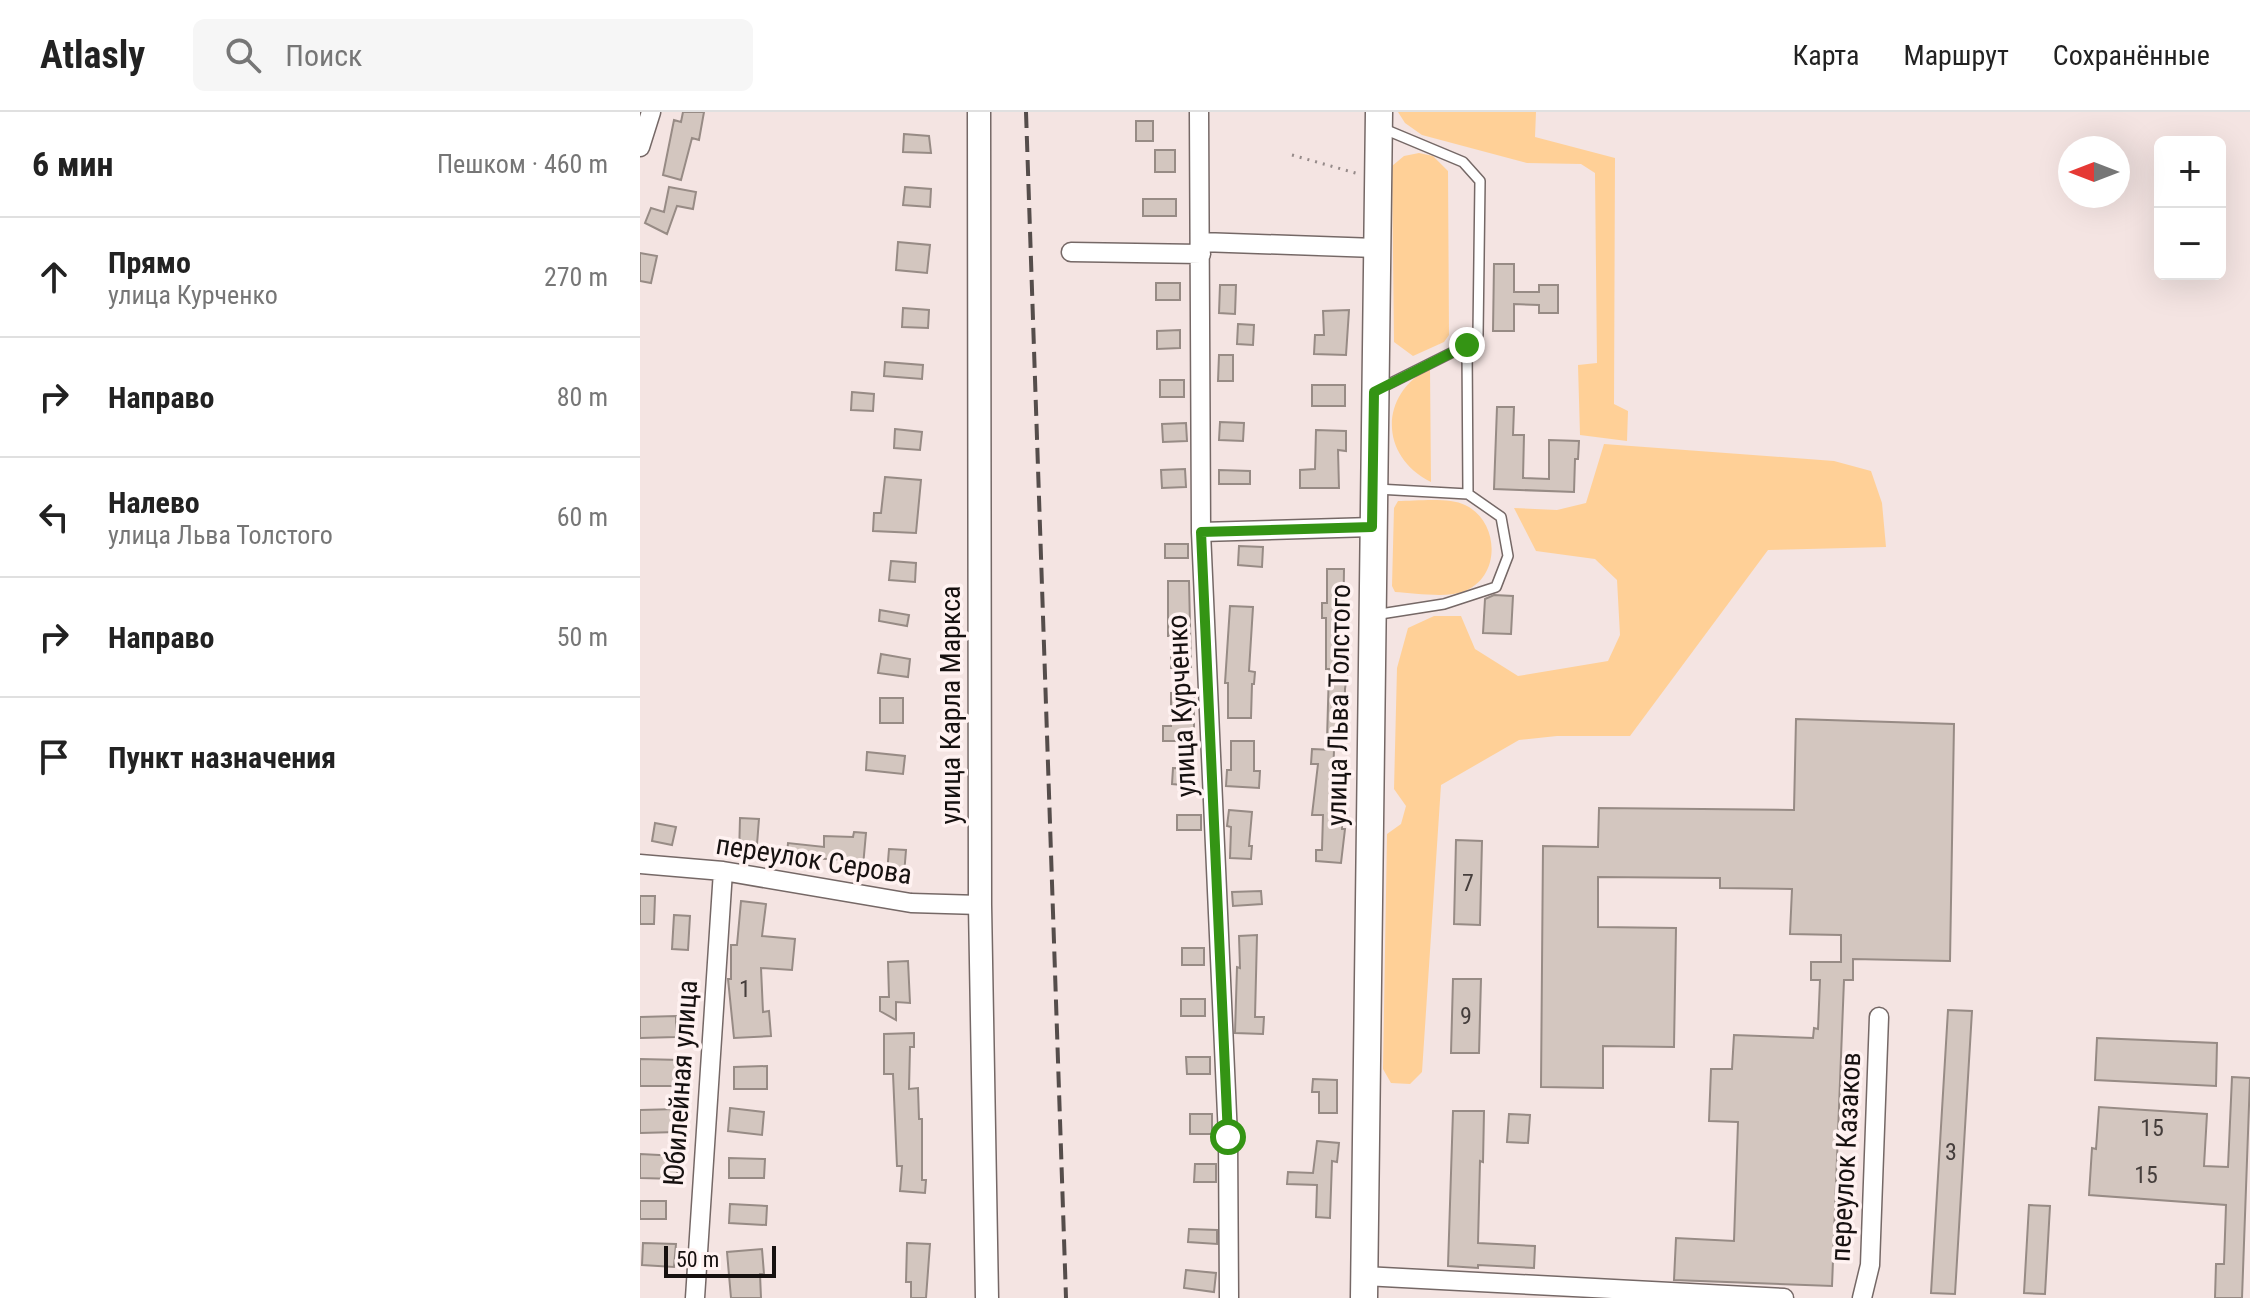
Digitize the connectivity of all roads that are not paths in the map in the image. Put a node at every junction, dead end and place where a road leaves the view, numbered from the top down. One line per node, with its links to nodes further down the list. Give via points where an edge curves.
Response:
1 (651, 112): 5 (street)
2 (979, 112): 18 (street, улица Карла Маркса)
3 (1199, 112): 6 (street, улица Курченко)
4 (1378, 120): 7 (main road, улица Льва Толстого); 9 (lane, via 1463,162 1480,181 1478,335)
5 (640, 147)
6 (1201, 248): 7 (street); 8 (street); 14 (street, улица Курченко)
7 (1376, 248): 10 (main road, улица Льва Толстого)
8 (1071, 252)
9 (1467, 345): 10 (lane); 12 (lane)
10 (1374, 392): 11 (main road, улица Льва Толстого)
11 (1372, 489): 12 (lane); 13 (main road, улица Льва Толстого)
12 (1468, 494): 15 (lane, via 1501,517 1508,556 1496,587 1444,604)
13 (1372, 527): 14 (street); 15 (main road, улица Льва Толстого)
14 (1201, 532): 23 (street, улица Курченко, via 1228,1137)
15 (1371, 615): 20 (main road, улица Льва Толстого)
16 (640, 864): 17 (street, переулок Серова)
17 (723, 871): 18 (street, переулок Серова, via 911,903); 21 (street, Юбилейная улица)
18 (980, 905): 22 (street, улица Карла Маркса)
19 (1879, 1017): 25 (street, переулок Казаков, via 1870,1265)
20 (1364, 1287): 24 (street)
21 (695, 1298)
22 (987, 1298)
23 (1229, 1298)
24 (1784, 1298)
25 (1862, 1298)

